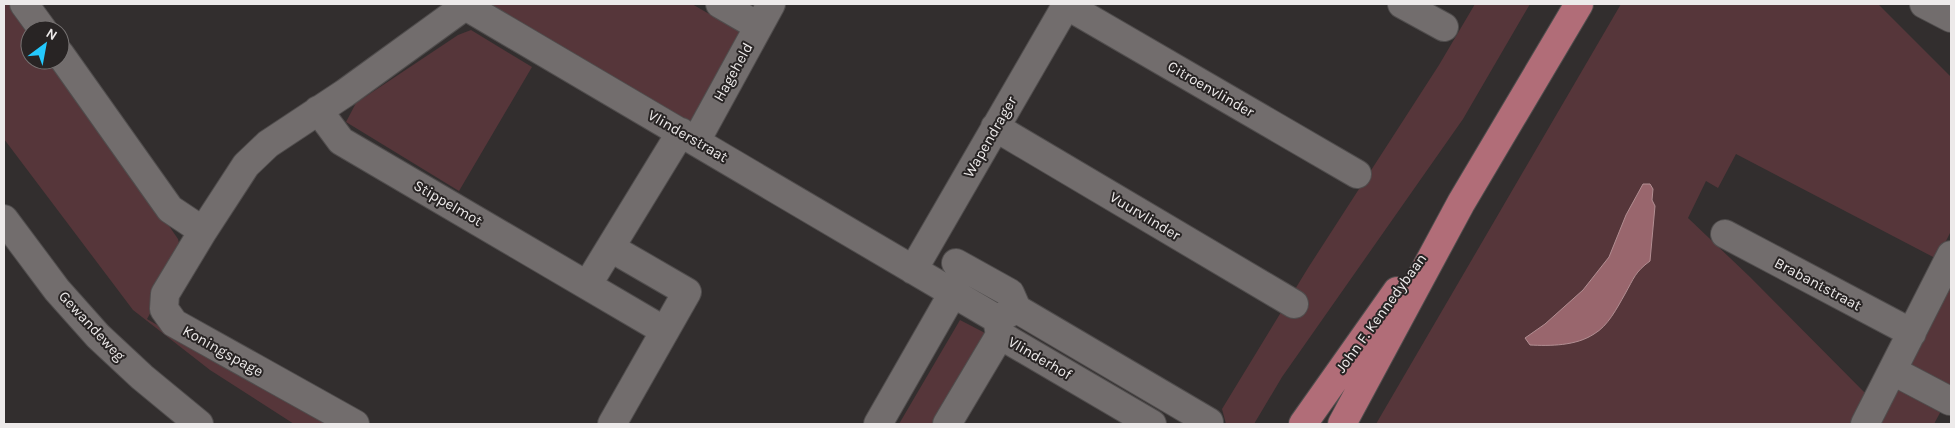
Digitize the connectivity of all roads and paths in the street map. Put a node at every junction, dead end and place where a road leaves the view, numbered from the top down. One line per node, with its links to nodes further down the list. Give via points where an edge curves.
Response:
1 (720, 4): 8 (street)
2 (1402, 4): 11 (street)
3 (1579, 4): 17 (main road, John F. Kennedybaan)
4 (1924, 4): 9 (street)
5 (27, 5): 10 (street)
6 (463, 5): 13 (street); 15 (street, Vlinderstraat)
7 (1066, 5): 14 (street, Wapendrager); 16 (street, Citroenvlinder)
8 (765, 15): 15 (street, Hageheld)
9 (1951, 18)
10 (37, 20)
11 (1444, 27)
12 (70, 68): 19 (street, via 170,209)
13 (318, 110): 19 (street, via 268,144 246,165); 25 (street, Stippelmot, via 341,141)
14 (995, 127): 24 (street, Wapendrager); 27 (street, Vuurvlinder)
15 (688, 136): 21 (street); 24 (street, Vlinderstraat)
16 (1357, 174)
17 (1461, 203): 40 (main road, John F. Kennedybaan); 41 (main road, John F. Kennedybaan)
18 (4, 219): 34 (street, Gewandeweg, via 57,290 98,336 142,377)
19 (203, 231): 35 (street, Koningspage, via 165,294 164,309 174,323)
20 (1725, 234): 30 (street, Brabantstraat)
21 (611, 248): 25 (street); 29 (street, via 687,292)
22 (1951, 255): 30 (street)
23 (956, 263): 28 (street, via 1010,293)
24 (913, 270): 26 (street, Vlinderhof)
25 (588, 284): 29 (street, Stippelmot)
26 (953, 293): 28 (street, Vlinderhof); 37 (street)
27 (1294, 304)
28 (1005, 321): 33 (street); 38 (street); 39 (street, Vlinderhof)
29 (665, 331): 36 (street)
30 (1912, 333): 31 (street)
31 (1893, 371): 32 (street); 42 (street)
32 (1950, 401)
33 (1209, 422)
34 (201, 423)
35 (354, 424)
36 (612, 424)
37 (878, 424)
38 (948, 424)
39 (1152, 424)
40 (1303, 424)
41 (1342, 424)
42 (1865, 424)

